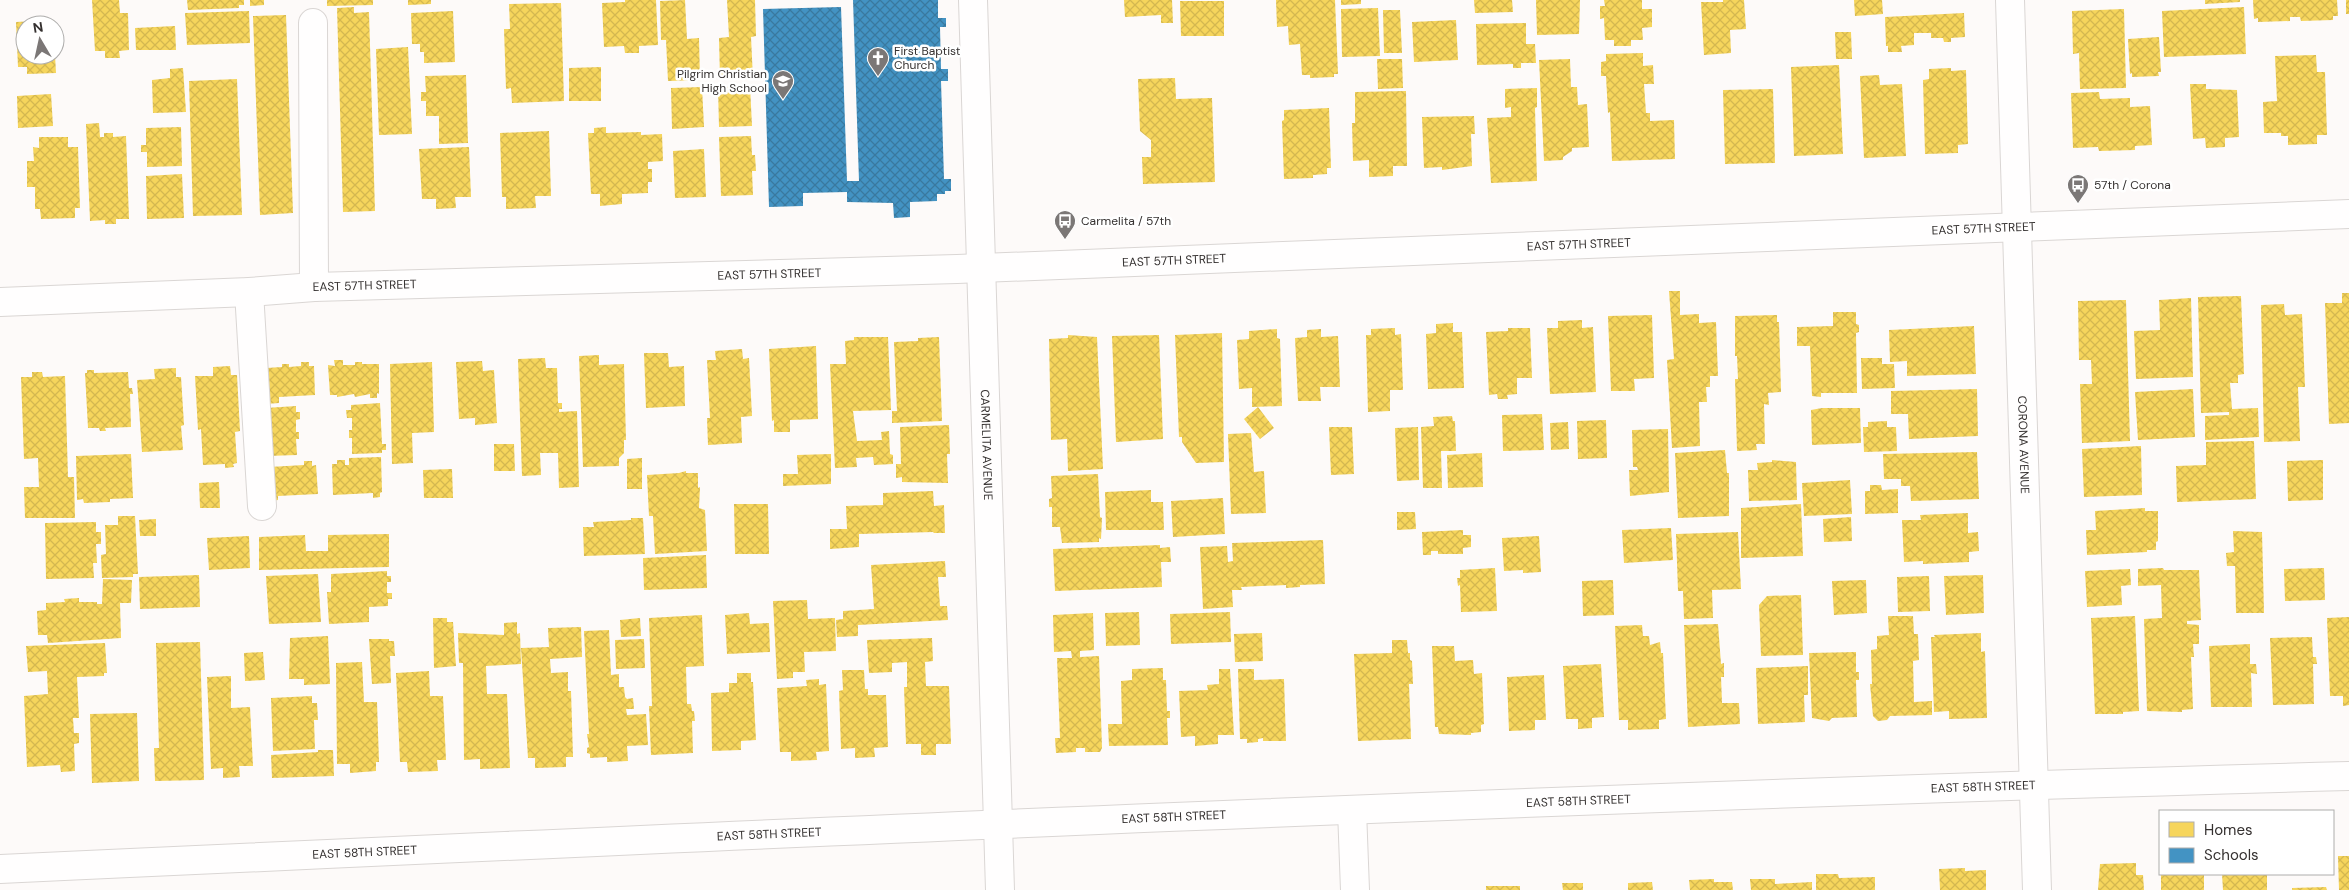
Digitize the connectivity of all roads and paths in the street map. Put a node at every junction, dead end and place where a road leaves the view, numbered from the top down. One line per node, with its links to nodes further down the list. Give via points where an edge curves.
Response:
1 (973, 0): 6 (street, CARMELITA AVENUE)
2 (2010, 0): 5 (street, CORONA AVENUE)
3 (313, 23): 7 (street)
4 (2349, 214): 5 (street, EAST 57TH STREET)
5 (2017, 228): 6 (street, EAST 57TH STREET); 12 (street, CORONA AVENUE)
6 (982, 268): 7 (street, EAST 57TH STREET); 14 (street, CARMELITA AVENUE)
7 (314, 287): 8 (street, EAST 57TH STREET)
8 (249, 292): 9 (street, EAST 57TH STREET); 10 (street)
9 (0, 302)
10 (262, 506)
11 (2349, 776): 12 (street, EAST 58TH STREET)
12 (2034, 784): 13 (street, EAST 58TH STREET); 18 (street, CORONA AVENUE)
13 (1352, 810): 14 (street, EAST 58TH STREET); 17 (street)
14 (998, 823): 15 (street, EAST 58TH STREET); 16 (street, CARMELITA AVENUE)
15 (0, 869)
16 (1000, 890)
17 (1355, 890)
18 (2037, 890)

